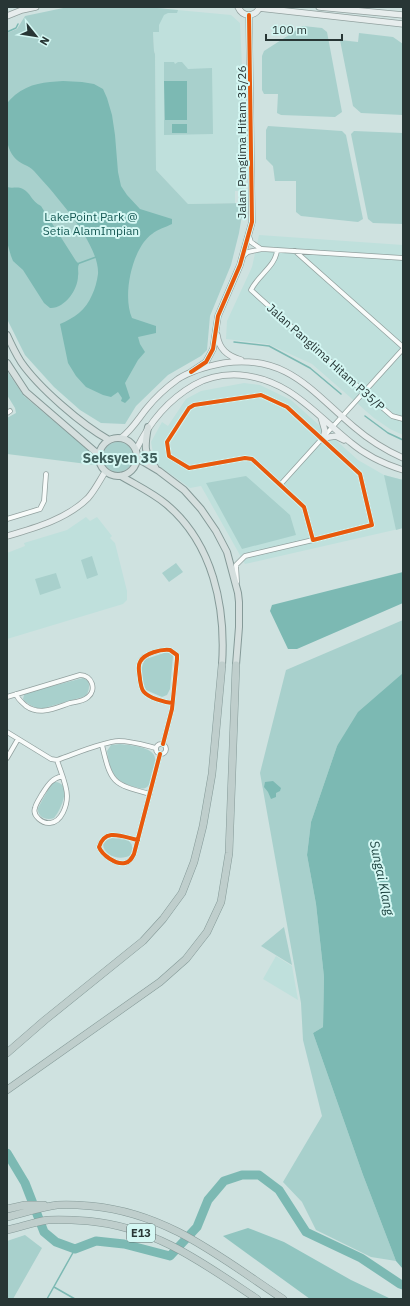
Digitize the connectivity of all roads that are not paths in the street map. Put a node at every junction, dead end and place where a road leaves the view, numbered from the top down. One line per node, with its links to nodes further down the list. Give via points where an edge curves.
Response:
1 (36, 7): 8 (street)
2 (233, 7): 5 (street)
3 (319, 7): 7 (street)
4 (260, 8): 6 (street); 9 (street)
5 (239, 9): 6 (street)
6 (249, 15): 10 (street, Jalan Panglima Hitam 35/26, via 253,210)
7 (403, 15)
8 (7, 16)
9 (403, 24)
10 (248, 235): 11 (street, via 251,242); 14 (street, Jalan Panglima Hitam 35/26)
11 (262, 249): 12 (street); 14 (street, via 248,252)
12 (277, 250): 13 (street); 22 (street, Jalan Panglima Hitam P35/P, via 276,258 254,282 251,290)
13 (295, 251): 15 (street); 18 (street)
14 (242, 257): 16 (street, Jalan Panglima Hitam 35/26)
15 (403, 258)
16 (216, 325): 19 (street, Jalan Panglima Hitam 35/26, via 217,337 223,351); 21 (street, Jalan Panglima Hitam 35/26, via 210,356 206,362)
17 (7, 335): 30 (main road, via 21,362 36,380 60,403)
18 (403, 348): 22 (street)
19 (247, 362): 21 (street, via 211,365); 24 (street, via 277,368 293,376)
20 (7, 363): 33 (main road, via 26,392)
21 (191, 372): 28 (street, via 157,398)
22 (364, 392): 24 (street); 25 (street, Jalan Panglima Hitam P35/P, via 392,416)
23 (320, 416): 26 (street); 27 (street, via 300,399 273,383 252,376 231,375 200,382 184,391 165,407); 29 (street, via 325,430)
24 (342, 417): 26 (street); 35 (street, via 385,450)
25 (403, 419)
26 (333, 427): 29 (street); 31 (street)
27 (148, 428): 32 (street); 37 (main road, via 146,452)
28 (121, 438): 30 (main road); 32 (main road, via 132,443)
29 (322, 438): 31 (street, via 336,436); 41 (street); 41 (street, via 287,407 261,394 194,405 189,408 167,442 169,456 189,468 247,458 252,459); 44 (street, via 360,474 372,525)
30 (109, 440): 33 (main road)
31 (350, 442): 36 (street, via 378,461)
32 (136, 450): 34 (main road)
33 (99, 455): 38 (main road, via 100,464)
34 (138, 458): 37 (main road); 40 (main road, via 136,466 128,474)
35 (403, 458)
36 (403, 470)
37 (159, 471): 45 (main road, via 184,490 216,531 227,552)
38 (105, 472): 40 (main road); 43 (street, via 88,497 77,507 58,518)
39 (46, 474): 42 (street, via 44,501 40,509)
40 (121, 476): 46 (main road, via 166,503 184,522 202,549 215,581 218,597)
41 (280, 485): 44 (street, via 304,507)
42 (7, 519)
43 (7, 536)
44 (313, 540): 45 (street, via 245,556 236,565)
45 (238, 593): 47 (main road, via 240,627)
46 (222, 665): 62 (highway, via 215,746 204,826 182,893 143,941)
47 (236, 665): 63 (highway, via 228,853 221,902 207,932 186,959 160,982)
48 (16, 694): 48 (street, via 80,675 89,677 92,687 92,692 86,698 42,712 21,702); 49 (street)
49 (7, 697)
50 (172, 703): 50 (street, via 177,655 167,649 153,652 143,658 138,667 142,689 144,693); 53 (street)
51 (7, 732): 52 (street)
52 (18, 739): 57 (street); 58 (street, via 51,760)
53 (163, 744): 55 (street); 56 (street, via 166,751)
54 (102, 745): 55 (street, via 121,741); 58 (street); 60 (street, via 113,780 127,788)
55 (156, 748): 56 (street, via 156,752)
56 (160, 754): 60 (street)
57 (7, 758)
58 (56, 760): 59 (street)
59 (62, 776): 59 (street, via 67,793 65,808 57,820 51,823 44,822 35,814 34,809 50,781)
60 (150, 794): 61 (street)
61 (138, 840): 61 (street, via 131,860 126,863 120,863 104,854 99,847 101,840 113,834)
62 (7, 1053)
63 (7, 1090)
64 (58, 1205): 65 (highway, via 25,1205); 66 (highway, E13); 69 (highway, E13, via 104,1207 154,1220 206,1248)
65 (7, 1209)
66 (7, 1217)
67 (9, 1230): 68 (highway, E13, via 50,1220 95,1222 131,1229 152,1236 199,1260)
68 (257, 1299)
69 (283, 1299)

